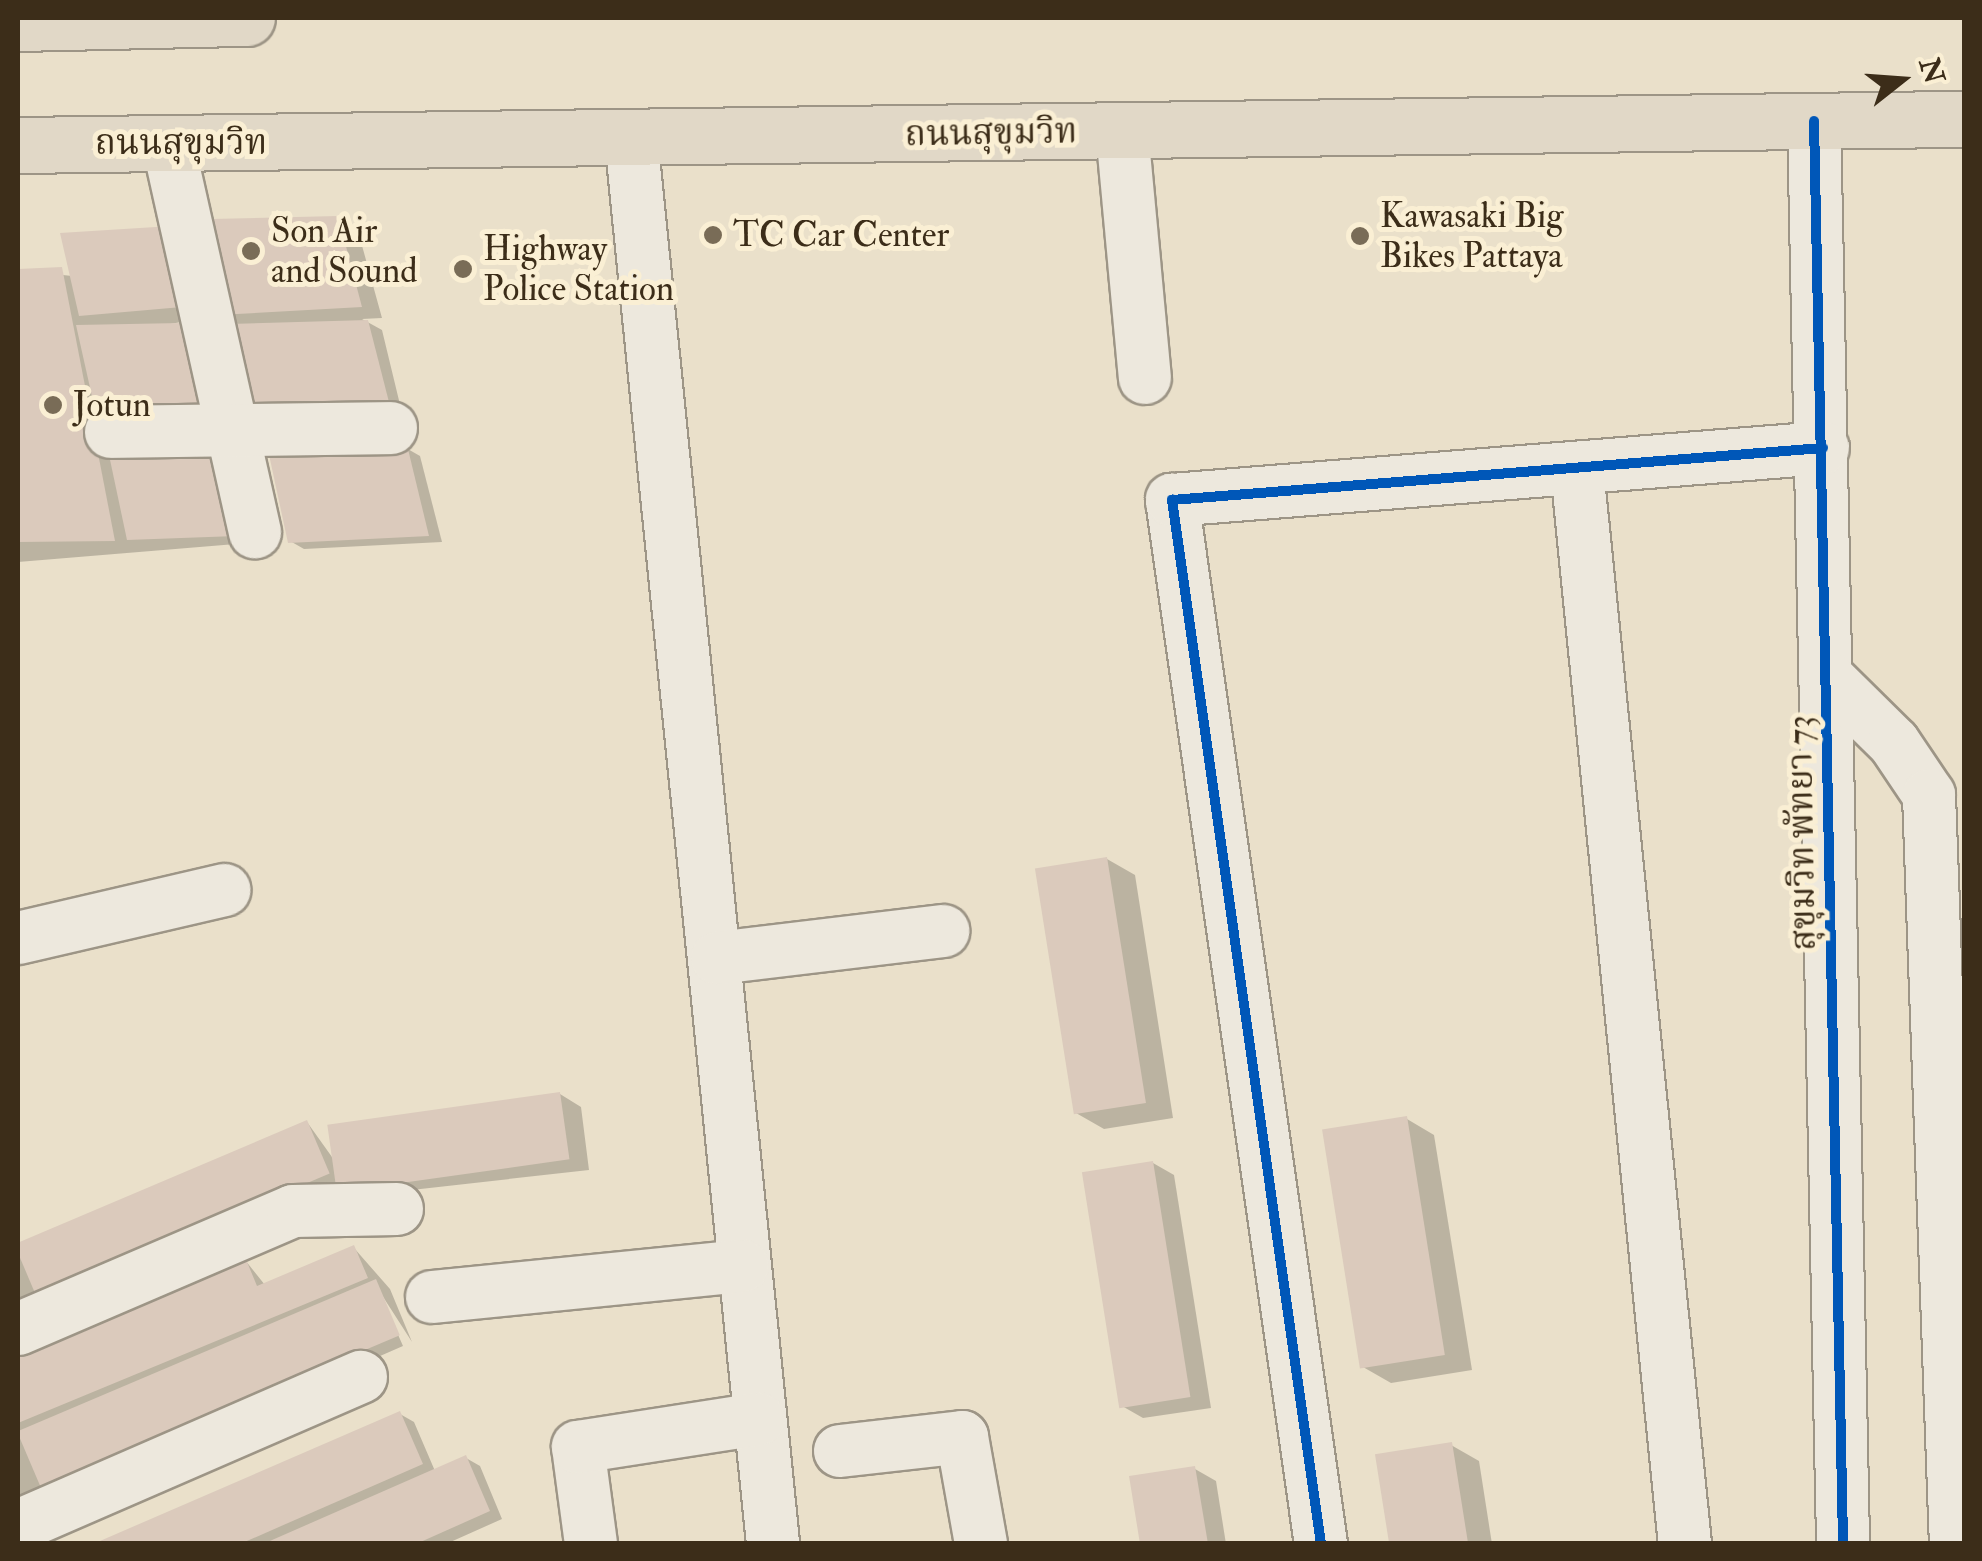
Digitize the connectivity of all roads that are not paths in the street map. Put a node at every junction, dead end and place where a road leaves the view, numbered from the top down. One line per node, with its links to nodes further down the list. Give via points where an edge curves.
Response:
1 (247, 18): 2 (highway)
2 (26, 21)
3 (1964, 119): 4 (highway, ถนนสุขุมวิท)
4 (1814, 121): 5 (highway, ถนนสุขุมวิท); 13 (street, สุขุมวิท พัทยา 73)
5 (1122, 131): 6 (highway, ถนนสุขุมวิท); 9 (street)
6 (631, 138): 7 (highway, ถนนสุขุมวิท); 20 (street)
7 (168, 142): 8 (highway, ถนนสุขุมวิท); 10 (street)
8 (18, 145)
9 (1145, 378)
10 (232, 427): 11 (street); 12 (street); 15 (street)
11 (392, 428)
12 (111, 432)
13 (1823, 448): 14 (street); 16 (street, สุขุมวิท พัทยา 73)
14 (1578, 470): 32 (street, via 1172,500); 33 (street)
15 (255, 532)
16 (1827, 678): 34 (street, สุขุมวิท พัทยา 73); 35 (street, via 1894,743 1929,795)
17 (225, 890): 19 (street)
18 (944, 932): 20 (street)
19 (18, 938)
20 (717, 958): 22 (street)
21 (397, 1209): 24 (street, via 293,1211)
22 (742, 1266): 23 (street); 26 (street)
23 (432, 1296)
24 (18, 1329)
25 (362, 1377): 28 (street)
26 (758, 1419): 29 (street, via 578,1446); 30 (street)
27 (840, 1451): 31 (street, via 962,1437)
28 (18, 1526)
29 (591, 1544)
30 (773, 1544)
31 (981, 1544)
32 (1320, 1544)
33 (1685, 1544)
34 (1842, 1544)
35 (1956, 1544)

